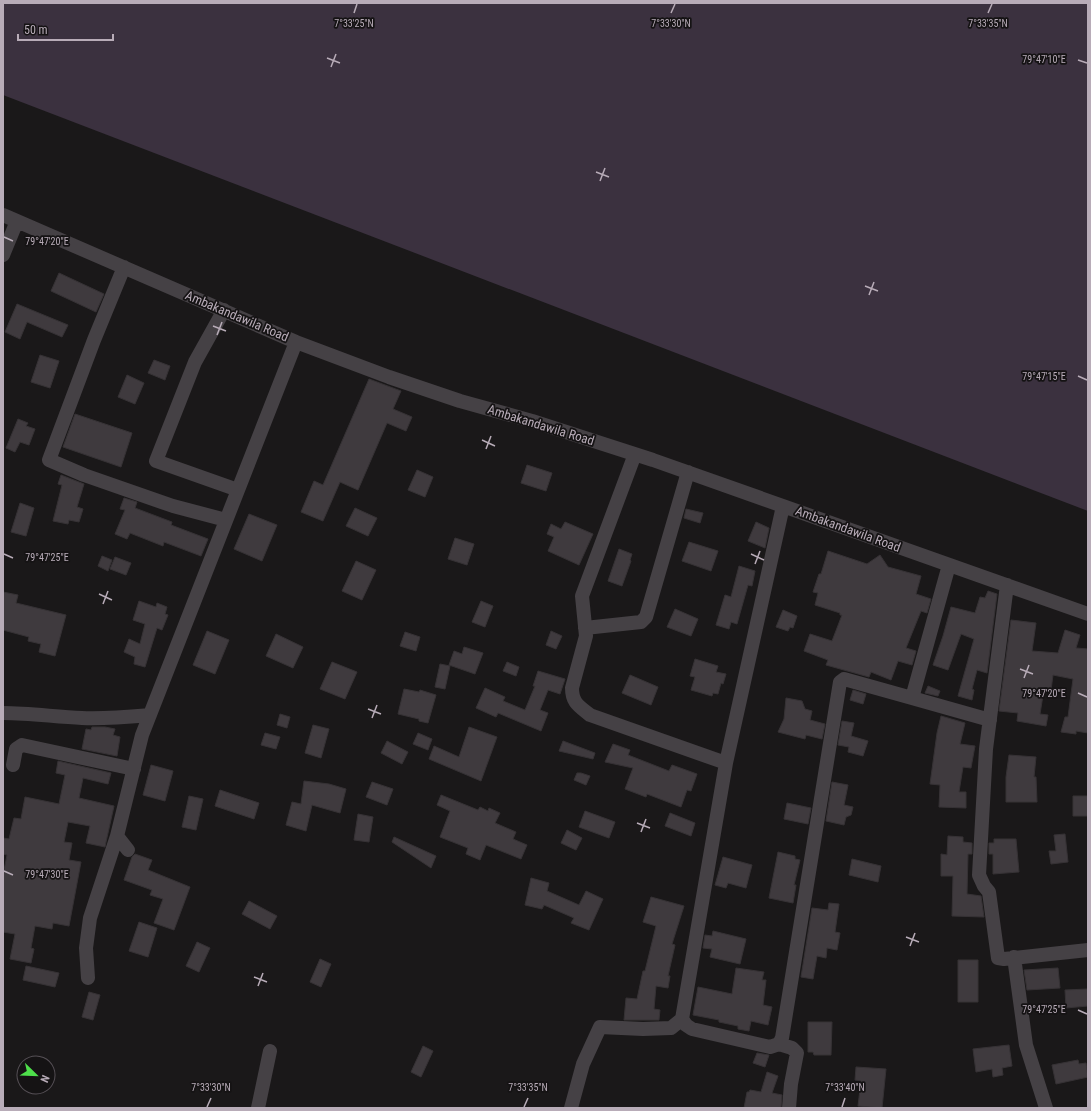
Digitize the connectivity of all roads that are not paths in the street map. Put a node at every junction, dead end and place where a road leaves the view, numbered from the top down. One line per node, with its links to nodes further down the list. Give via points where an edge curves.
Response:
1 (3, 215): 2 (street, Ambakandawila Road)
2 (17, 221): 3 (street); 4 (street, Ambakandawila Road)
3 (3, 254)
4 (124, 267): 5 (street, Ambakandawila Road); 11 (street, via 49,460 173,506)
5 (224, 310): 6 (street, Ambakandawila Road); 9 (street, via 196,362 156,461)
6 (296, 342): 7 (street, Ambakandawila Road, via 460,401); 9 (street)
7 (635, 454): 8 (street, Ambakandawila Road); 15 (street, via 582,596)
8 (688, 472): 10 (street, Ambakandawila Road); 15 (street, via 646,617 641,622)
9 (238, 490): 11 (street)
10 (783, 506): 12 (street, Ambakandawila Road); 20 (street)
11 (226, 520): 18 (street)
12 (949, 565): 13 (street, Ambakandawila Road); 16 (street)
13 (1007, 585): 14 (street, Ambakandawila Road); 19 (street)
14 (1088, 614)
15 (585, 628): 20 (street, via 586,636 572,688 572,696 577,705 590,715)
16 (912, 698): 19 (street); 29 (street, via 844,679 840,682)
17 (3, 713): 18 (street, via 82,718)
18 (150, 715): 22 (street, via 142,734)
19 (990, 720): 26 (street, via 979,875 989,892 998,958)
20 (726, 763): 28 (street)
21 (13, 765): 22 (street, via 16,749 22,745)
22 (134, 769): 23 (street)
23 (117, 836): 24 (street); 27 (street, via 90,918 86,948)
24 (128, 850)
25 (1088, 950): 26 (street)
26 (1014, 957): 34 (street, via 1026,1045)
27 (88, 978)
28 (682, 1019): 29 (street, via 692,1029 770,1047); 32 (street, via 671,1028 600,1027 583,1064)
29 (779, 1044): 33 (street, via 792,1048 797,1053)
30 (270, 1051): 31 (street)
31 (258, 1108)
32 (572, 1108)
33 (789, 1108)
34 (1046, 1108)

